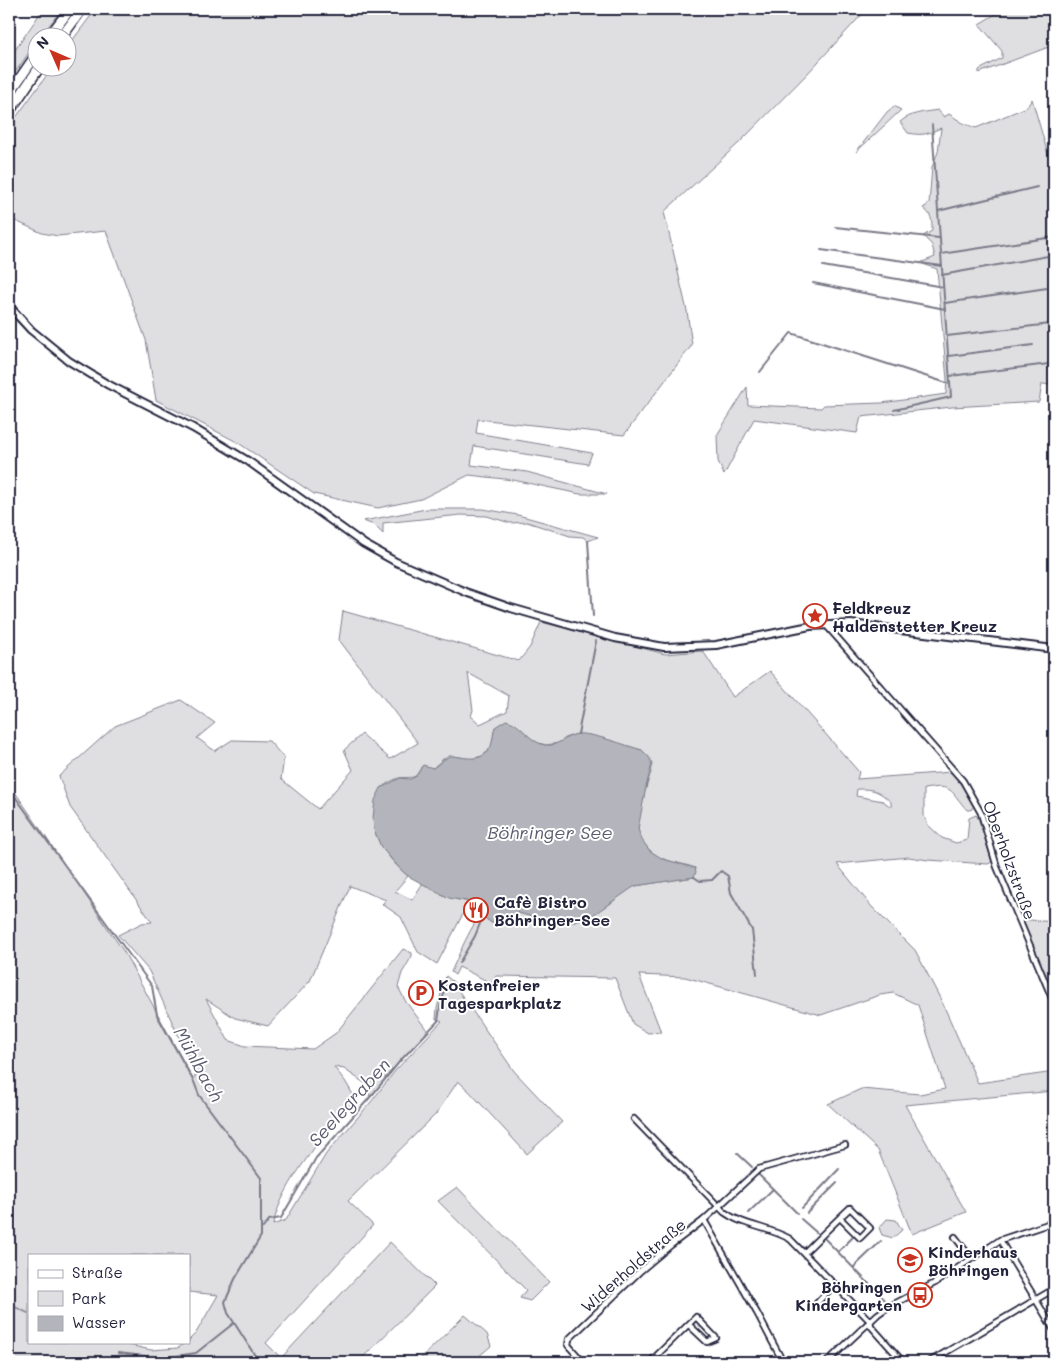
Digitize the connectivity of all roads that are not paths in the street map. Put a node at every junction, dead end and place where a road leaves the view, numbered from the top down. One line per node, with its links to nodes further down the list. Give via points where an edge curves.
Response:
1 (70, 9): 3 (highway)
2 (82, 9): 4 (highway)
3 (56, 28)
4 (68, 28)
5 (28, 66): 7 (highway)
6 (33, 78): 8 (highway)
7 (9, 94)
8 (9, 112)
9 (9, 306): 10 (street, via 31,330 69,361 248,461 348,534 396,562 468,593 579,629 664,647 716,646)
10 (825, 624): 11 (street, via 869,626); 12 (street, Oberholzstraße, via 963,781 981,814 996,868)
11 (1054, 649)
12 (1054, 1003)
13 (634, 1119): 15 (street)
14 (845, 1145): 15 (street, Widerholdstraße, via 759,1169)
15 (718, 1208): 17 (street, Widerholdstraße); 21 (street, via 734,1218 790,1239)
16 (840, 1218): 16 (street, via 850,1208 870,1228 860,1238); 21 (street)
17 (704, 1220): 30 (street, Widerholdstraße, via 640,1272 569,1339 568,1345); 32 (street)
18 (1054, 1222): 20 (street)
19 (955, 1236): 22 (street)
20 (1000, 1240): 22 (street); 25 (street)
21 (804, 1253): 23 (street)
22 (972, 1258): 27 (street)
23 (835, 1284): 26 (street); 27 (street)
24 (1054, 1289): 25 (street)
25 (1036, 1300): 29 (street); 35 (street)
26 (815, 1305)
27 (870, 1321): 33 (street); 34 (street)
28 (689, 1325): 28 (street, via 707,1342 716,1338 696,1318); 31 (street)
29 (1054, 1330)
30 (584, 1362)
31 (650, 1362)
32 (783, 1362)
33 (827, 1362)
34 (903, 1362)
35 (929, 1362)

